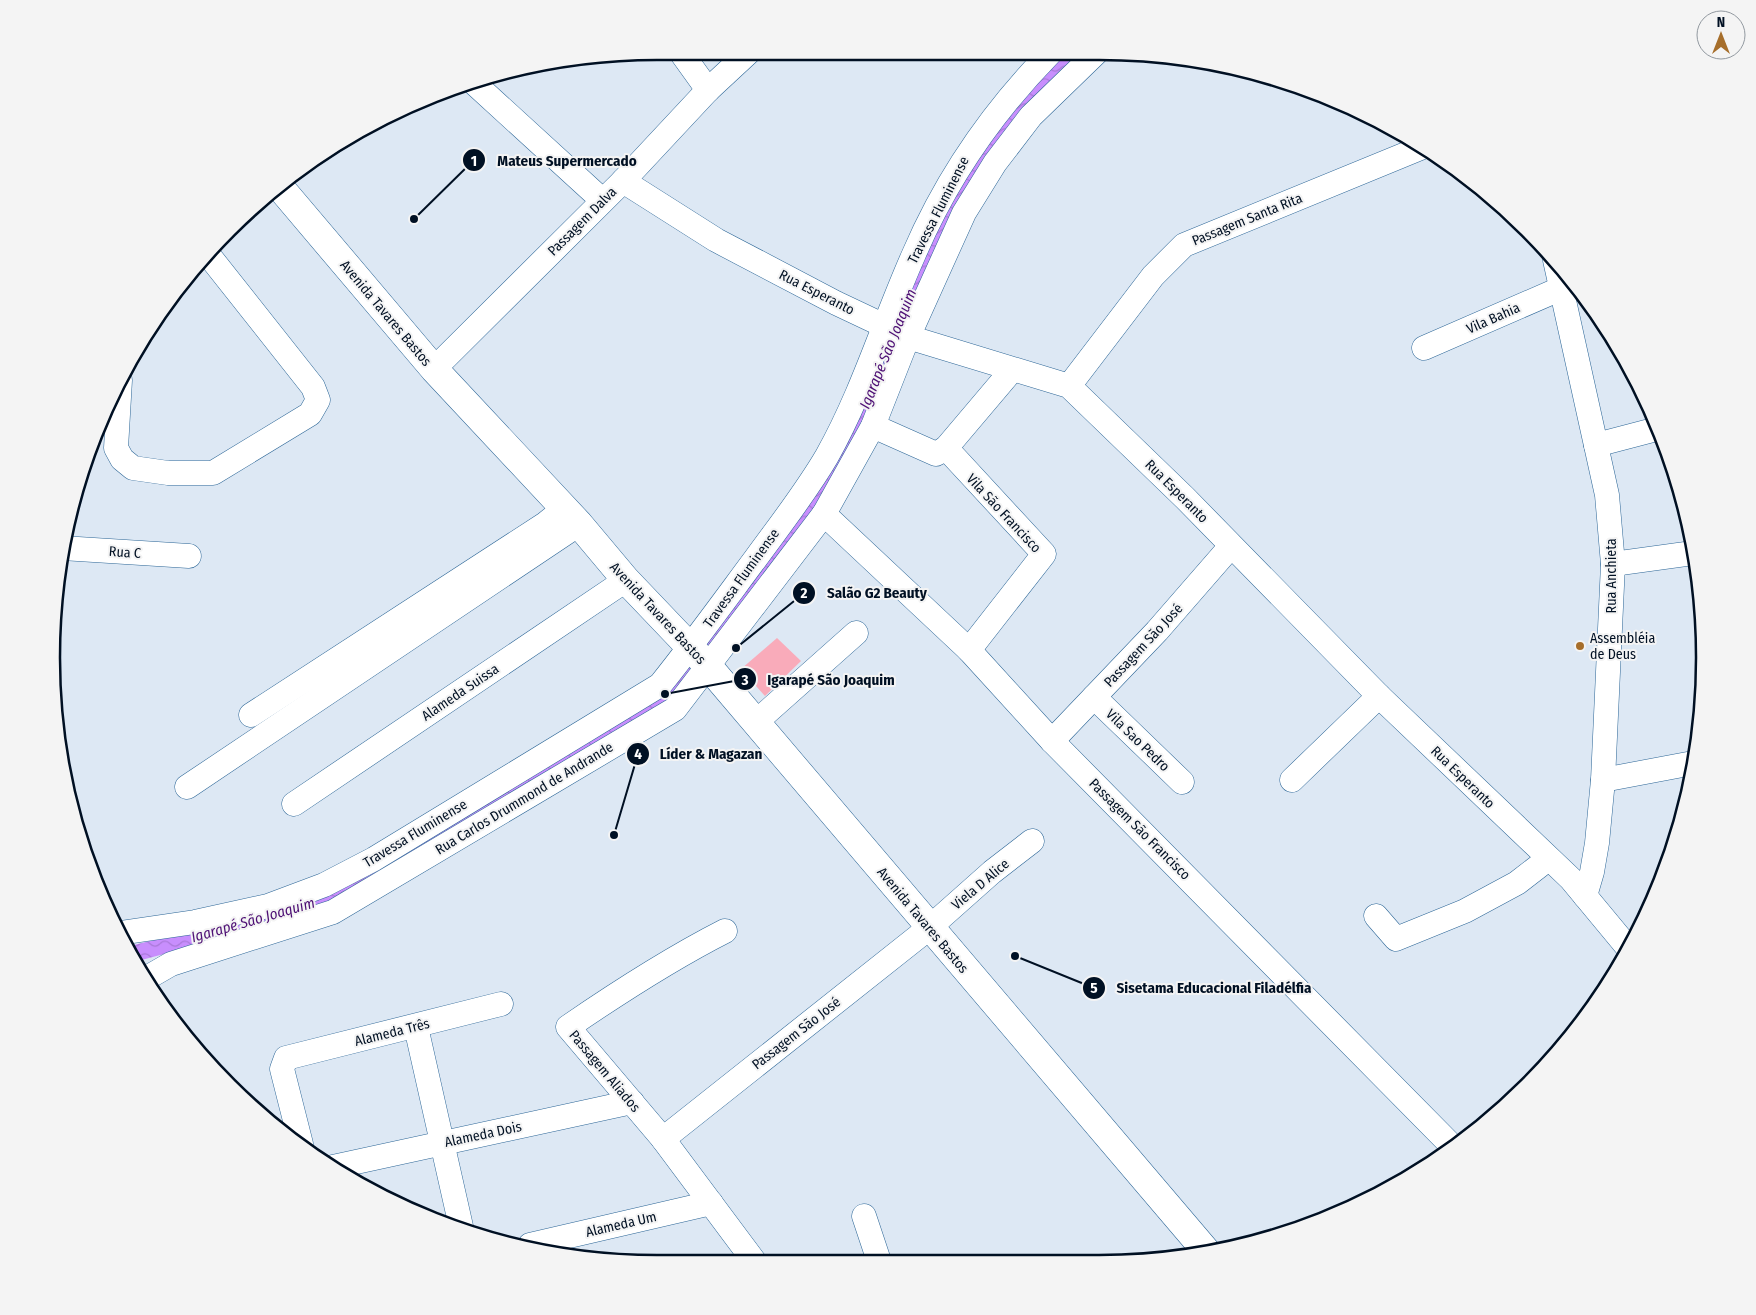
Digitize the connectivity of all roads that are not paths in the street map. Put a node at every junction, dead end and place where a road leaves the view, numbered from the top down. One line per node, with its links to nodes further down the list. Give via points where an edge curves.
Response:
1 (686, 60): 6 (street)
2 (741, 60): 6 (street, Passagem Dalva)
3 (1043, 60): 14 (street, Travessa Fluminense, via 989,121 952,176 914,254)
4 (1089, 60): 14 (street, Rua Carlos Drummond de Andrande, via 1031,116 994,163)
5 (479, 88): 10 (street)
6 (708, 90): 8 (street, Passagem Dalva)
7 (1414, 151): 18 (street, Passagem Santa Rita, via 1184,245 1153,276)
8 (623, 180): 10 (street, Passagem Dalva); 14 (street, Rua Esperanto, via 716,240)
9 (284, 191): 16 (main road, Avenida Tavares Bastos)
10 (602, 200): 16 (street, Passagem Dalva)
11 (212, 260): 19 (street, via 313,387 318,400 310,414 212,473 168,473 133,468 122,459 116,448)
12 (1559, 278): 13 (street, Rua Anchieta)
13 (1562, 288): 15 (street, Vila Bahia); 22 (street, Rua Anchieta)
14 (896, 332): 17 (street, Rua Esperanto); 20 (street, Rua Carlos Drummond de Andrande); 34 (street, Travessa Fluminense, via 827,455)
15 (1424, 348)
16 (434, 369): 25 (main road, Avenida Tavares Bastos)
17 (1012, 370): 18 (street, Rua Esperanto); 23 (street)
18 (1069, 386): 26 (street, Rua Esperanto)
19 (119, 400)
20 (873, 426): 23 (street, via 936,454); 24 (street, Rua Carlos Drummond de Andrande)
21 (1652, 430): 22 (street)
22 (1596, 445): 30 (street, Rua Anchieta, via 1607,495)
23 (946, 448): 33 (street, Vila São Francisco, via 1044,554)
24 (824, 514): 33 (street, Passagem São Francisco); 34 (street, Rua Carlos Drummond de Andrande)
25 (572, 516): 31 (main road, Avenida Tavares Bastos); 37 (street, via 545,524); 44 (street)
26 (1231, 546): 35 (street, Rua Esperanto); 36 (street, Passagem São José)
27 (70, 548): 29 (street, Rua C)
28 (1687, 554): 30 (street)
29 (188, 556)
30 (1614, 564): 42 (street, Rua Anchieta)
31 (626, 580): 34 (main road, Avenida Tavares Bastos); 45 (street, Alameda Suissa)
32 (856, 633): 38 (street)
33 (970, 650): 39 (street, Passagem São Francisco)
34 (699, 656): 38 (main road, Avenida Tavares Bastos); 52 (street, Travessa Fluminense, via 660,685 374,859 324,885 268,906 195,922); 54 (street, Rua Carlos Drummond de Andrande, via 675,709 333,912 171,964)
35 (1379, 696): 41 (street); 47 (street, Rua Esperanto)
36 (1094, 697): 39 (street, Passagem São José); 43 (street, Vila Sao Pedro)
37 (251, 715)
38 (756, 722): 50 (main road, Avenida Tavares Bastos)
39 (1052, 741): 60 (street, Passagem São Francisco)
40 (1687, 764): 42 (street)
41 (1292, 780)
42 (1603, 780): 48 (street, Rua Anchieta, via 1597,844)
43 (1182, 782)
44 (187, 786)
45 (294, 804)
46 (1032, 841): 50 (street, Viela D Alice)
47 (1548, 859): 48 (street, Rua Esperanto); 49 (street, via 1517,883 1474,906 1396,939)
48 (1585, 896): 53 (street, Rua Esperanto)
49 (1376, 916)
50 (929, 928): 59 (street, Passagem São José); 67 (main road, Avenida Tavares Bastos)
51 (725, 931): 57 (street, Passagem Aliados, via 668,961 568,1027)
52 (127, 932)
53 (1623, 942)
54 (152, 975)
55 (502, 1004): 56 (street, Alameda Três)
56 (416, 1026): 58 (street, Alameda Três, via 286,1058 282,1068); 61 (street)
57 (632, 1102): 59 (street, Passagem Aliados); 61 (street, Alameda Dois)
58 (299, 1135)
59 (663, 1139): 63 (street, Passagem Aliados)
60 (1448, 1141)
61 (442, 1143): 62 (street, Alameda Dois); 65 (street)
62 (343, 1165)
63 (712, 1203): 66 (street, Alameda Um); 68 (street, Passagem Aliados)
64 (864, 1216): 69 (street)
65 (460, 1221)
66 (538, 1243)
67 (1202, 1246)
68 (749, 1255)
69 (877, 1255)

